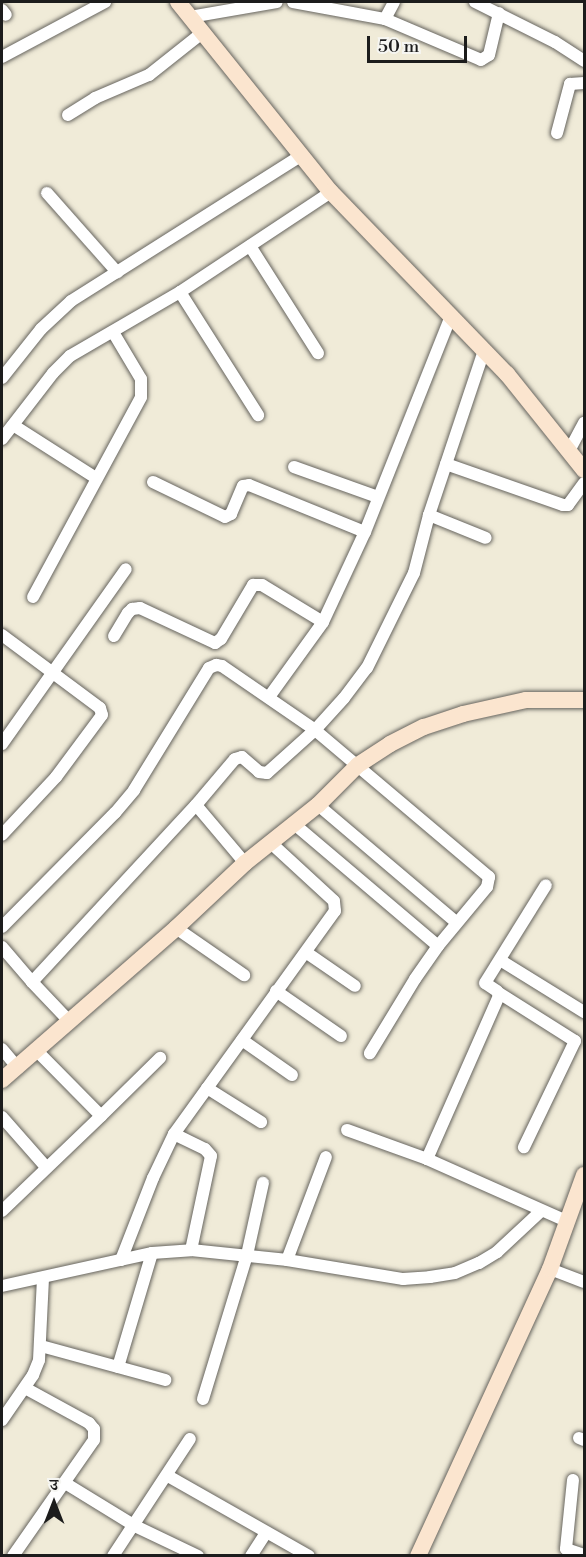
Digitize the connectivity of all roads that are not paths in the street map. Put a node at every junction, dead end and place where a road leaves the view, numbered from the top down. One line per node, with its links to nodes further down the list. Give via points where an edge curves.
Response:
1 (105, 2): 12 (street)
2 (178, 2): 9 (street)
3 (277, 2): 7 (street)
4 (293, 2): 10 (street)
5 (394, 2): 10 (street)
6 (475, 2): 8 (street)
7 (217, 6): 9 (street)
8 (499, 13): 10 (street, via 489,55 481,60); 13 (street)
9 (190, 17): 11 (street)
10 (385, 19)
11 (202, 33): 15 (street, via 149,75 95,98); 17 (street)
12 (2, 57)
13 (585, 61)
14 (585, 83): 16 (street, via 570,84)
15 (68, 116)
16 (557, 133)
17 (302, 155): 18 (street); 21 (street)
18 (331, 192): 20 (street); 23 (street)
19 (47, 193): 21 (street)
20 (250, 246): 22 (street); 26 (street)
21 (117, 272): 27 (street, via 54,316)
22 (180, 292): 24 (street); 28 (street)
23 (451, 316): 25 (street); 39 (street)
24 (113, 332): 30 (street, via 60,364); 36 (street, via 142,387 137,407)
25 (483, 351): 32 (street, via 532,402); 33 (street)
26 (318, 353)
27 (2, 378)
28 (258, 414)
29 (585, 423): 32 (street)
30 (13, 425): 31 (street); 36 (street)
31 (2, 439)
32 (569, 451): 35 (street)
33 (446, 464): 38 (street, via 563,505 568,505); 40 (street)
34 (294, 467): 39 (street)
35 (585, 470)
36 (96, 477): 44 (street)
37 (153, 482): 41 (street, via 225,517 231,514 243,486 249,485)
38 (585, 483)
39 (378, 497): 41 (street)
40 (429, 515): 42 (street); 51 (street, via 414,573 367,668)
41 (365, 532): 45 (street)
42 (486, 538)
43 (126, 569): 48 (street)
44 (33, 597)
45 (323, 622): 47 (street, via 262,585 253,585 215,644 136,608 128,613); 49 (street)
46 (2, 635): 48 (street)
47 (114, 636)
48 (53, 673): 52 (street); 57 (street, via 100,708 102,715 56,777)
49 (268, 697): 51 (street); 62 (street, via 222,666 212,666 134,790)
50 (585, 700): 53 (street, via 526,700 463,714 390,744)
51 (315, 730): 53 (street); 54 (street, via 267,773 259,772 242,757 235,759)
52 (2, 744)
53 (358, 765): 55 (street); 61 (street, via 489,877 487,886)
54 (196, 805): 59 (street); 69 (street)
55 (318, 805): 56 (street); 61 (street)
56 (293, 823): 58 (street); 64 (street)
57 (2, 836)
58 (270, 843): 59 (street); 66 (street, via 336,904)
59 (245, 863): 63 (street)
60 (546, 885): 67 (street)
61 (456, 922): 64 (street)
62 (2, 927)
63 (176, 928): 68 (street); 74 (street)
64 (438, 946): 79 (street)
65 (2, 947): 69 (street)
66 (308, 953): 70 (street); 71 (street)
67 (500, 960): 72 (street, via 485,985); 73 (street)
68 (244, 975)
69 (32, 982): 74 (street)
70 (355, 986)
71 (276, 991): 75 (street); 76 (street)
72 (499, 993): 90 (street, via 575,1041); 92 (street)
73 (585, 1012)
74 (70, 1022): 78 (street)
75 (341, 1036)
76 (242, 1040): 82 (street); 84 (street)
77 (2, 1049): 81 (street)
78 (38, 1051): 81 (street); 85 (street)
79 (370, 1053)
80 (160, 1058): 85 (street)
81 (18, 1068): 83 (street)
82 (292, 1075)
83 (2, 1080)
84 (207, 1088): 87 (street); 89 (street)
85 (101, 1116): 93 (street)
86 (2, 1117): 93 (street)
87 (261, 1122)
88 (346, 1130): 92 (street)
89 (174, 1134): 99 (street, via 211,1156); 102 (street)
90 (524, 1147)
91 (326, 1157): 103 (street)
92 (427, 1160): 97 (street)
93 (46, 1167): 96 (street)
94 (585, 1175): 98 (street)
95 (263, 1183): 101 (street)
96 (2, 1211)
97 (542, 1211): 98 (street); 103 (street, via 497,1252 455,1273 403,1278)
98 (566, 1221): 104 (street)
99 (190, 1250): 100 (street); 101 (street)
100 (152, 1253): 102 (street); 109 (street)
101 (247, 1255): 103 (street); 112 (street)
102 (121, 1260): 105 (street)
103 (287, 1260)
104 (550, 1269): 106 (street); 126 (street)
105 (43, 1279): 107 (street); 108 (street)
106 (585, 1282)
107 (2, 1286)
108 (41, 1346): 109 (street); 111 (street, via 39,1360)
109 (118, 1367): 110 (street)
110 (165, 1380)
111 (25, 1388): 113 (street); 117 (street, via 94,1429 94,1440)
112 (203, 1399)
113 (2, 1420)
114 (190, 1439): 115 (street)
115 (168, 1476): 118 (street); 119 (street)
116 (573, 1480): 120 (street, via 566,1549)
117 (65, 1483): 118 (street); 121 (street)
118 (135, 1526): 122 (street); 123 (street)
119 (266, 1533): 124 (street); 125 (street)
120 (585, 1555)
121 (13, 1556)
122 (113, 1556)
123 (198, 1556)
124 (251, 1556)
125 (309, 1556)
126 (418, 1556)

